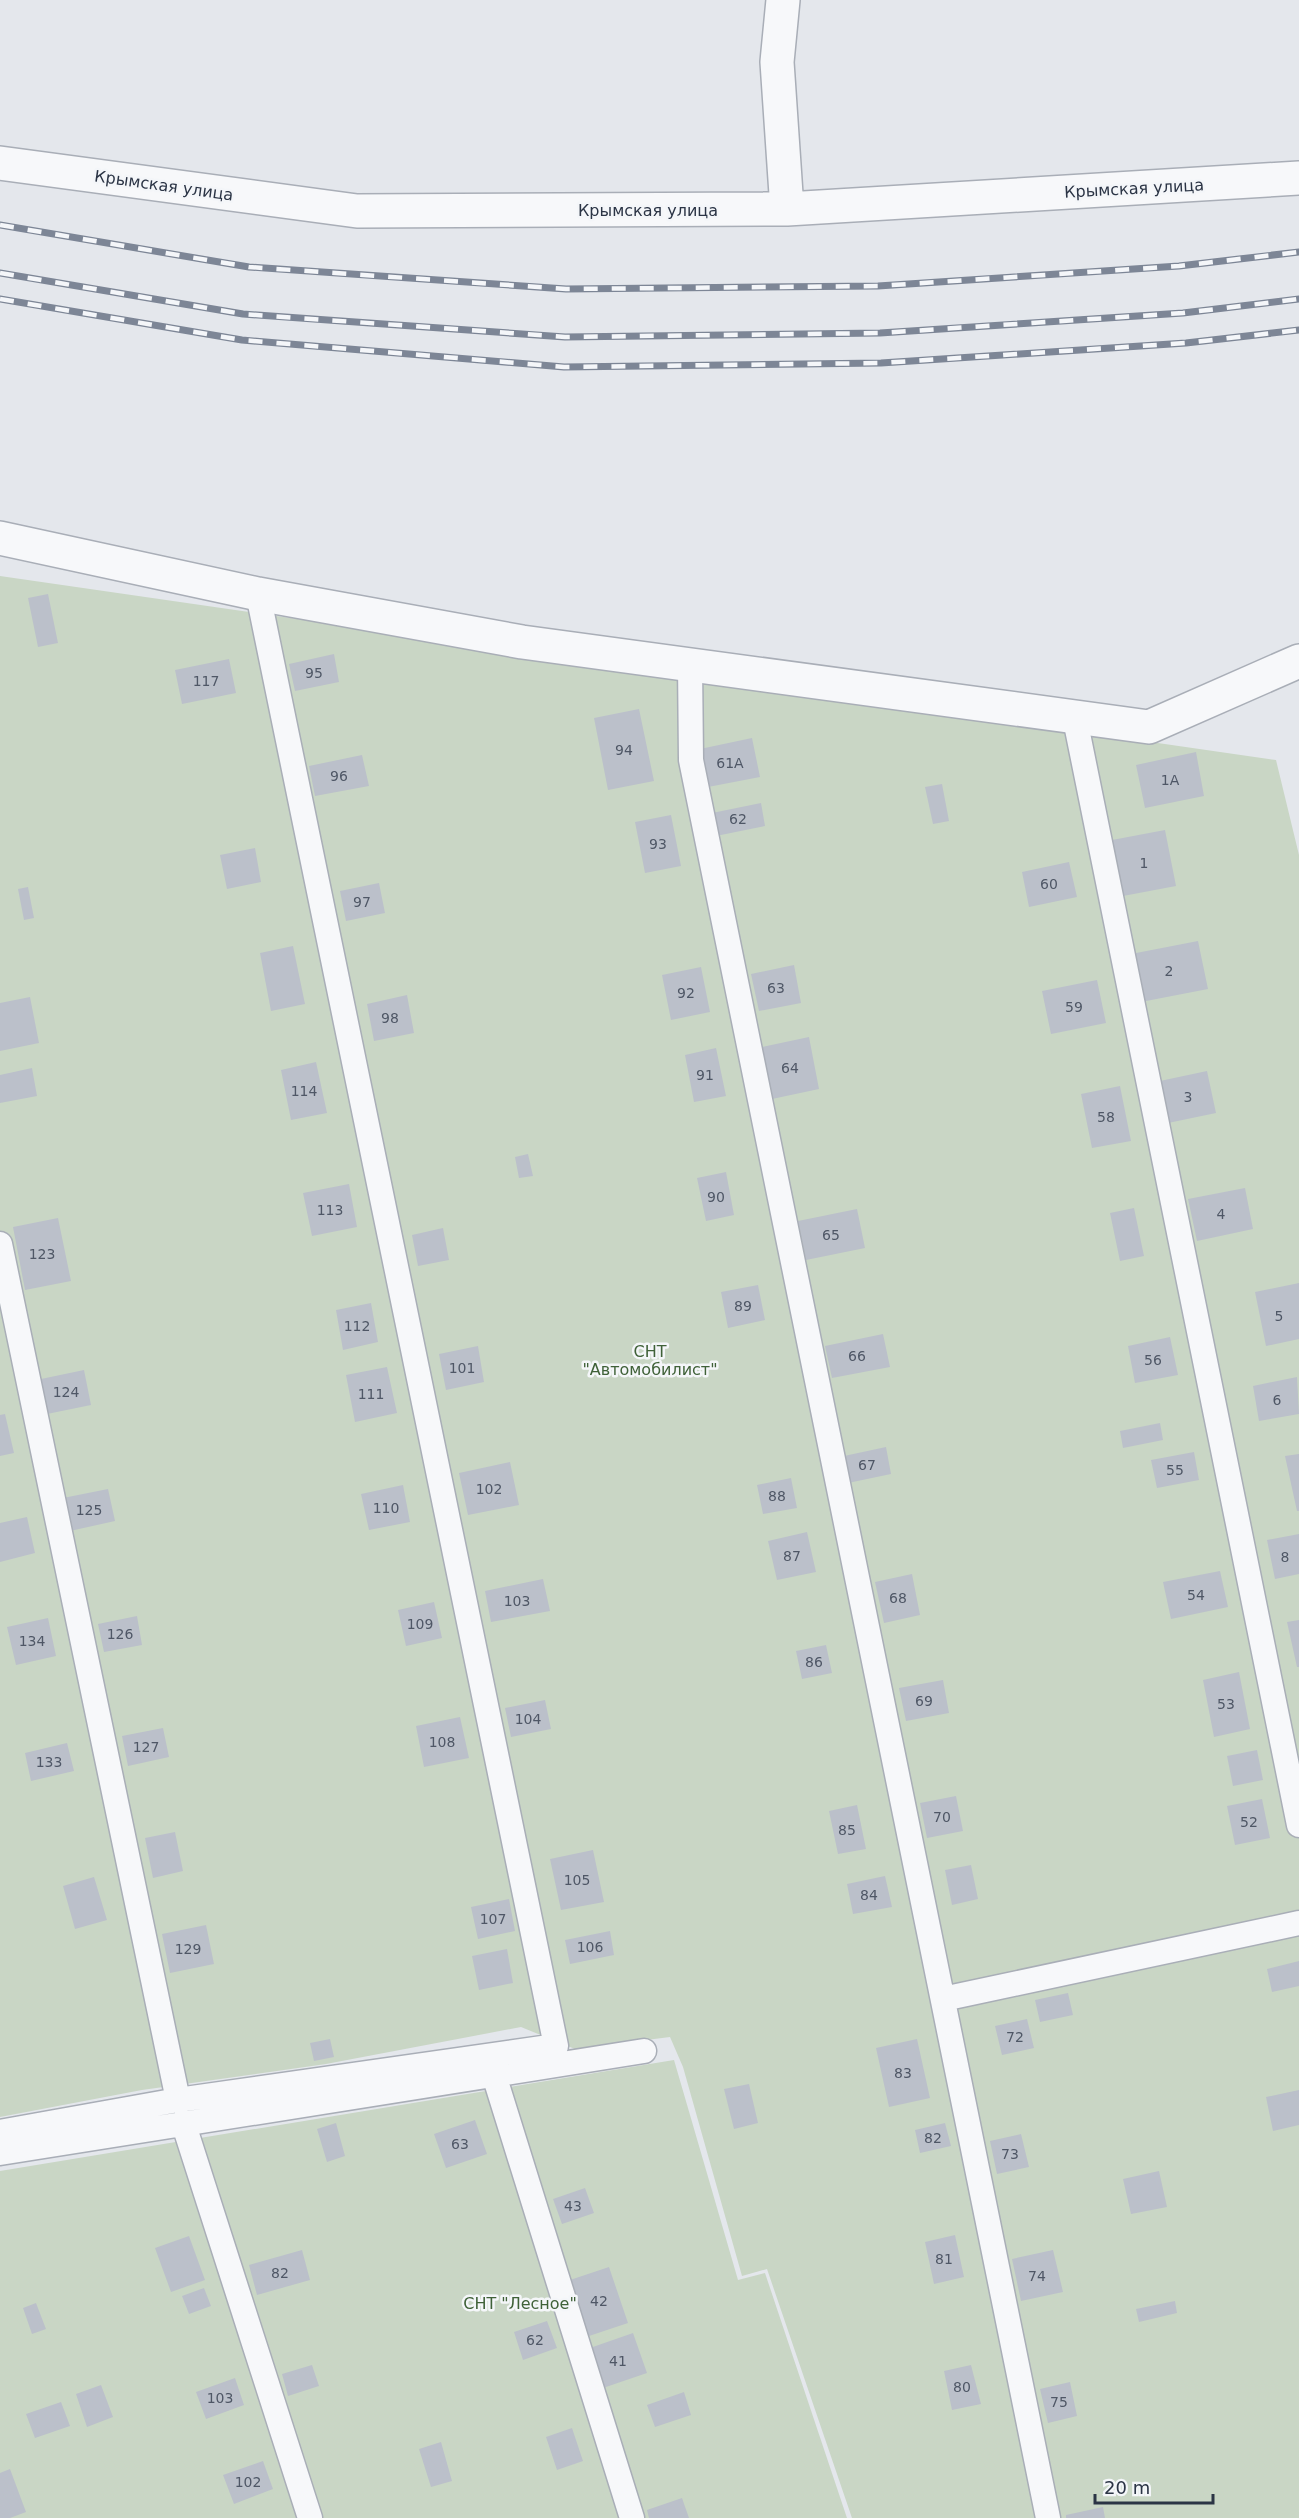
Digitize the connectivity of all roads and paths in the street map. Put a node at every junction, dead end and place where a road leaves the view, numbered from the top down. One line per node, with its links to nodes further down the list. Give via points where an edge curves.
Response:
1 (783, 0): 4 (street, via 777,62)
2 (0, 163): 4 (street, Крымская улица, via 357,211)
3 (1299, 178): 4 (street, Крымская улица)
4 (787, 209)
5 (0, 538): 6 (street)
6 (258, 594): 8 (street, via 522,642); 16 (lane, via 556,2046)
7 (1299, 662): 9 (street, via 1149,727)
8 (690, 664): 9 (street); 13 (lane, via 691,760)
9 (1075, 719): 11 (lane)
10 (0, 1244): 16 (lane)
11 (1299, 1825)
12 (1299, 1923): 13 (lane)
13 (943, 1999): 21 (lane)
14 (644, 2051): 15 (lane)
15 (494, 2075): 16 (lane); 20 (lane)
16 (181, 2111): 17 (lane); 18 (lane); 19 (lane)
17 (0, 2132)
18 (0, 2153)
19 (310, 2518)
20 (632, 2518)
21 (1048, 2518)

